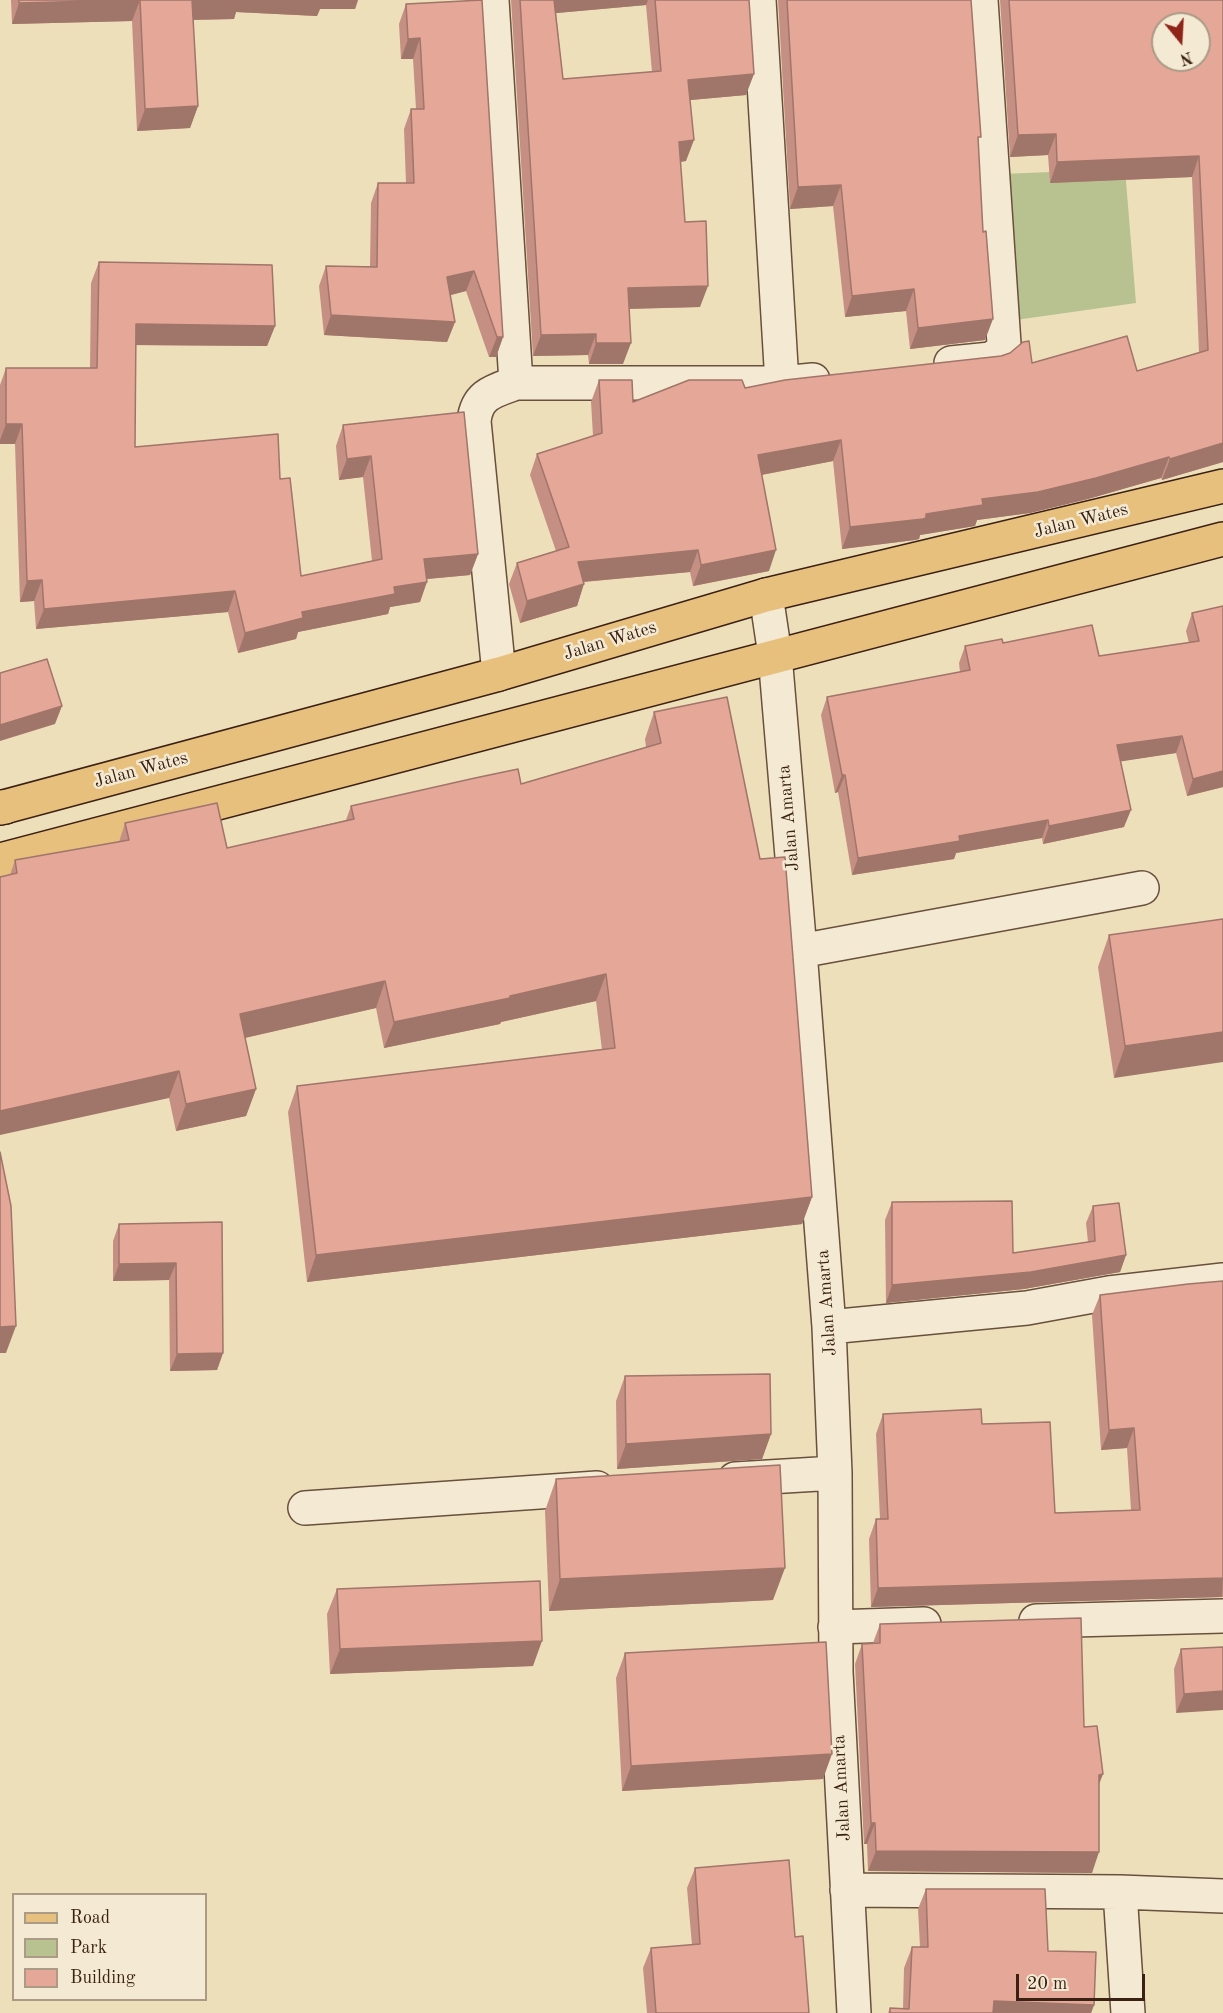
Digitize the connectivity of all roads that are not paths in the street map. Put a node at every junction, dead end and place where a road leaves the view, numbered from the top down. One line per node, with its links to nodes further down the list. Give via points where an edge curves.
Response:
1 (492, 0): 6 (street)
2 (759, 0): 7 (street)
3 (981, 0): 4 (street, via 1004,344 1002,351 991,359)
4 (921, 367)
5 (840, 377): 7 (street)
6 (516, 383): 7 (street); 12 (street, via 489,393 480,401 474,421)
7 (782, 384)
8 (1223, 486): 10 (main road, Jalan Wates)
9 (1223, 539): 11 (main road)
10 (766, 595): 11 (street, Jalan Amarta); 12 (main road, Jalan Wates)
11 (775, 655): 14 (main road); 16 (street, Jalan Amarta)
12 (500, 674): 13 (main road, Jalan Wates)
13 (2, 808)
14 (0, 860)
15 (1142, 888): 16 (street)
16 (800, 951): 18 (street, Jalan Amarta)
17 (1223, 1280): 18 (street, via 1109,1293 1027,1308)
18 (829, 1327): 19 (street, Jalan Amarta)
19 (835, 1473): 20 (street); 26 (street, Jalan Amarta)
20 (705, 1481)
21 (623, 1487): 22 (street)
22 (305, 1508)
23 (1223, 1616): 24 (street)
24 (1012, 1622)
25 (953, 1623): 26 (street)
26 (835, 1627): 27 (street, Jalan Amarta)
27 (847, 1890): 28 (street); 30 (street, Jalan Amarta)
28 (1120, 1892): 29 (street); 31 (street)
29 (1223, 1896)
30 (854, 2013)
31 (1128, 2013)

